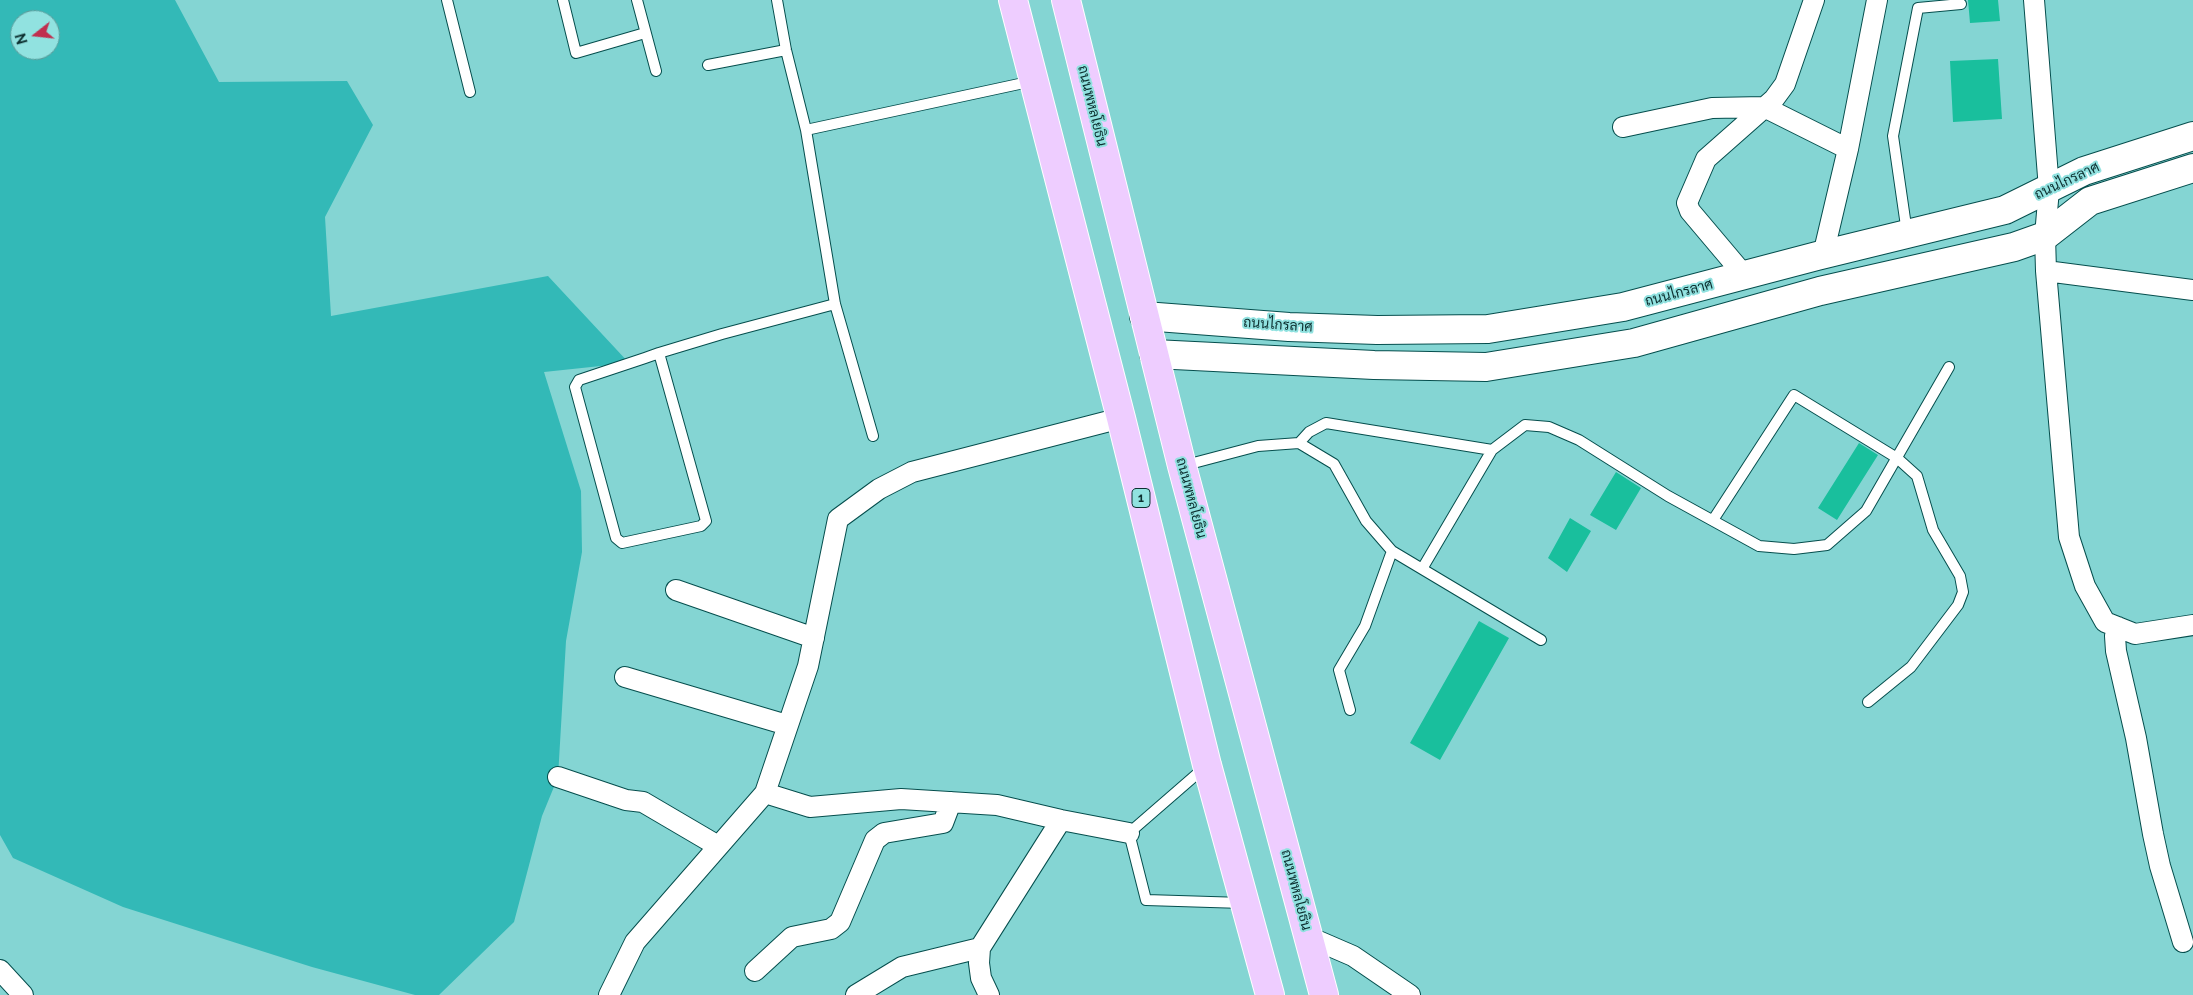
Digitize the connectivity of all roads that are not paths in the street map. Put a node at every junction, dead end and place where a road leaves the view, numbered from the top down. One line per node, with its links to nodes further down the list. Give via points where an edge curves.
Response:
1 (447, 0): 16 (lane)
2 (563, 0): 11 (lane, via 576,53)
3 (637, 0): 11 (lane)
4 (777, 0): 12 (lane)
5 (1014, 0): 15 (main road, 1)
6 (1066, 0): 31 (main road, ถนนพหลโยธิน)
7 (1814, 0): 17 (street, via 1785,84)
8 (1877, 0): 21 (street)
9 (2034, 0): 23 (street)
10 (1960, 4): 24 (lane, via 1918,8 1893,136)
11 (645, 33): 14 (lane)
12 (786, 50): 13 (lane); 19 (lane)
13 (708, 65)
14 (656, 71)
15 (1034, 80): 19 (lane); 35 (main road, 1)
16 (470, 92)
17 (1764, 107): 18 (street, via 1712,108); 21 (street); 28 (street, via 1706,159 1687,203 1690,211)
18 (1622, 127)
19 (806, 130): 30 (lane)
20 (2193, 136): 23 (main road, ถนนไกรลาศ, via 2084,171)
21 (1848, 149): 26 (street)
22 (2193, 168): 25 (main road, ถนนไกรลาศ, via 2090,201)
23 (2049, 189): 24 (main road, ถนนไกรลาศ, via 2005,210); 25 (street)
24 (1908, 234): 26 (main road, ถนนไกรลาศ)
25 (2045, 236): 27 (street); 33 (main road, ถนนไกรลาศ, via 1820,291 1634,343 1486,367)
26 (1823, 255): 28 (main road, ถนนไกรลาศ)
27 (2046, 271): 29 (street); 46 (street, via 2069,537 2085,586 2105,622)
28 (1744, 276): 31 (main road, ถนนไกรลาศ, via 1623,307 1488,329 1377,330)
29 (2193, 290)
30 (836, 304): 32 (lane); 36 (lane)
31 (1144, 316): 33 (main road, ถนนพหลโยธิน)
32 (659, 353): 32 (lane, via 706,521 700,526 622,543 616,538 575,387 579,380)
33 (1154, 354): 40 (main road, ถนนพหลโยธิน)
34 (1949, 367): 39 (lane)
35 (1121, 418): 47 (street, via 912,472 879,489 838,519); 53 (main road, 1)
36 (873, 436)
37 (1299, 443): 38 (lane, via 1309,432 1326,423); 40 (lane, via 1258,446); 42 (lane, via 1334,464 1366,521)
38 (1492, 450): 41 (lane, via 1525,425 1549,427 1579,440 1668,496); 43 (lane)
39 (1896, 458): 41 (lane, via 1866,511 1827,545 1794,549 1760,546); 41 (lane, via 1794,395); 50 (lane, via 1917,476 1933,530 1960,576 1963,592 1958,605 1911,667)
40 (1182, 466): 61 (main road, ถนนพหลโยธิน)
41 (1714, 520)
42 (1392, 551): 43 (lane); 51 (lane, via 1365,626 1339,670)
43 (1422, 569): 48 (lane)
44 (676, 590): 47 (street)
45 (2193, 625): 46 (street, via 2135,634)
46 (2118, 628): 62 (street, via 2116,651 2153,834)
47 (814, 638): 52 (street)
48 (1541, 640)
49 (625, 677): 52 (street)
50 (1868, 702)
51 (1350, 710)
52 (788, 726): 55 (street)
53 (1207, 765): 58 (lane); 60 (main road, 1)
54 (558, 777): 59 (street, via 626,800 643,802)
55 (765, 793): 56 (street, via 810,807 901,799); 59 (street)
56 (950, 802): 57 (street, via 997,805); 65 (street, via 942,823 884,833 875,840 840,922 831,929 792,937)
57 (1061, 820): 58 (street); 63 (street)
58 (1128, 833): 60 (lane, via 1146,900)
59 (718, 846): 67 (street, via 635,942)
60 (1244, 903): 70 (main road, 1)
61 (1309, 937): 71 (main road, ถนนพหลโยธิน); 72 (street, via 1353,956)
62 (2183, 942)
63 (980, 948): 68 (street, via 902,967); 69 (street, via 981,978)
64 (0, 970): 66 (street)
65 (755, 971)
66 (23, 995)
67 (609, 995)
68 (856, 995)
69 (989, 995)
70 (1270, 995)
71 (1324, 995)
72 (1410, 995)

